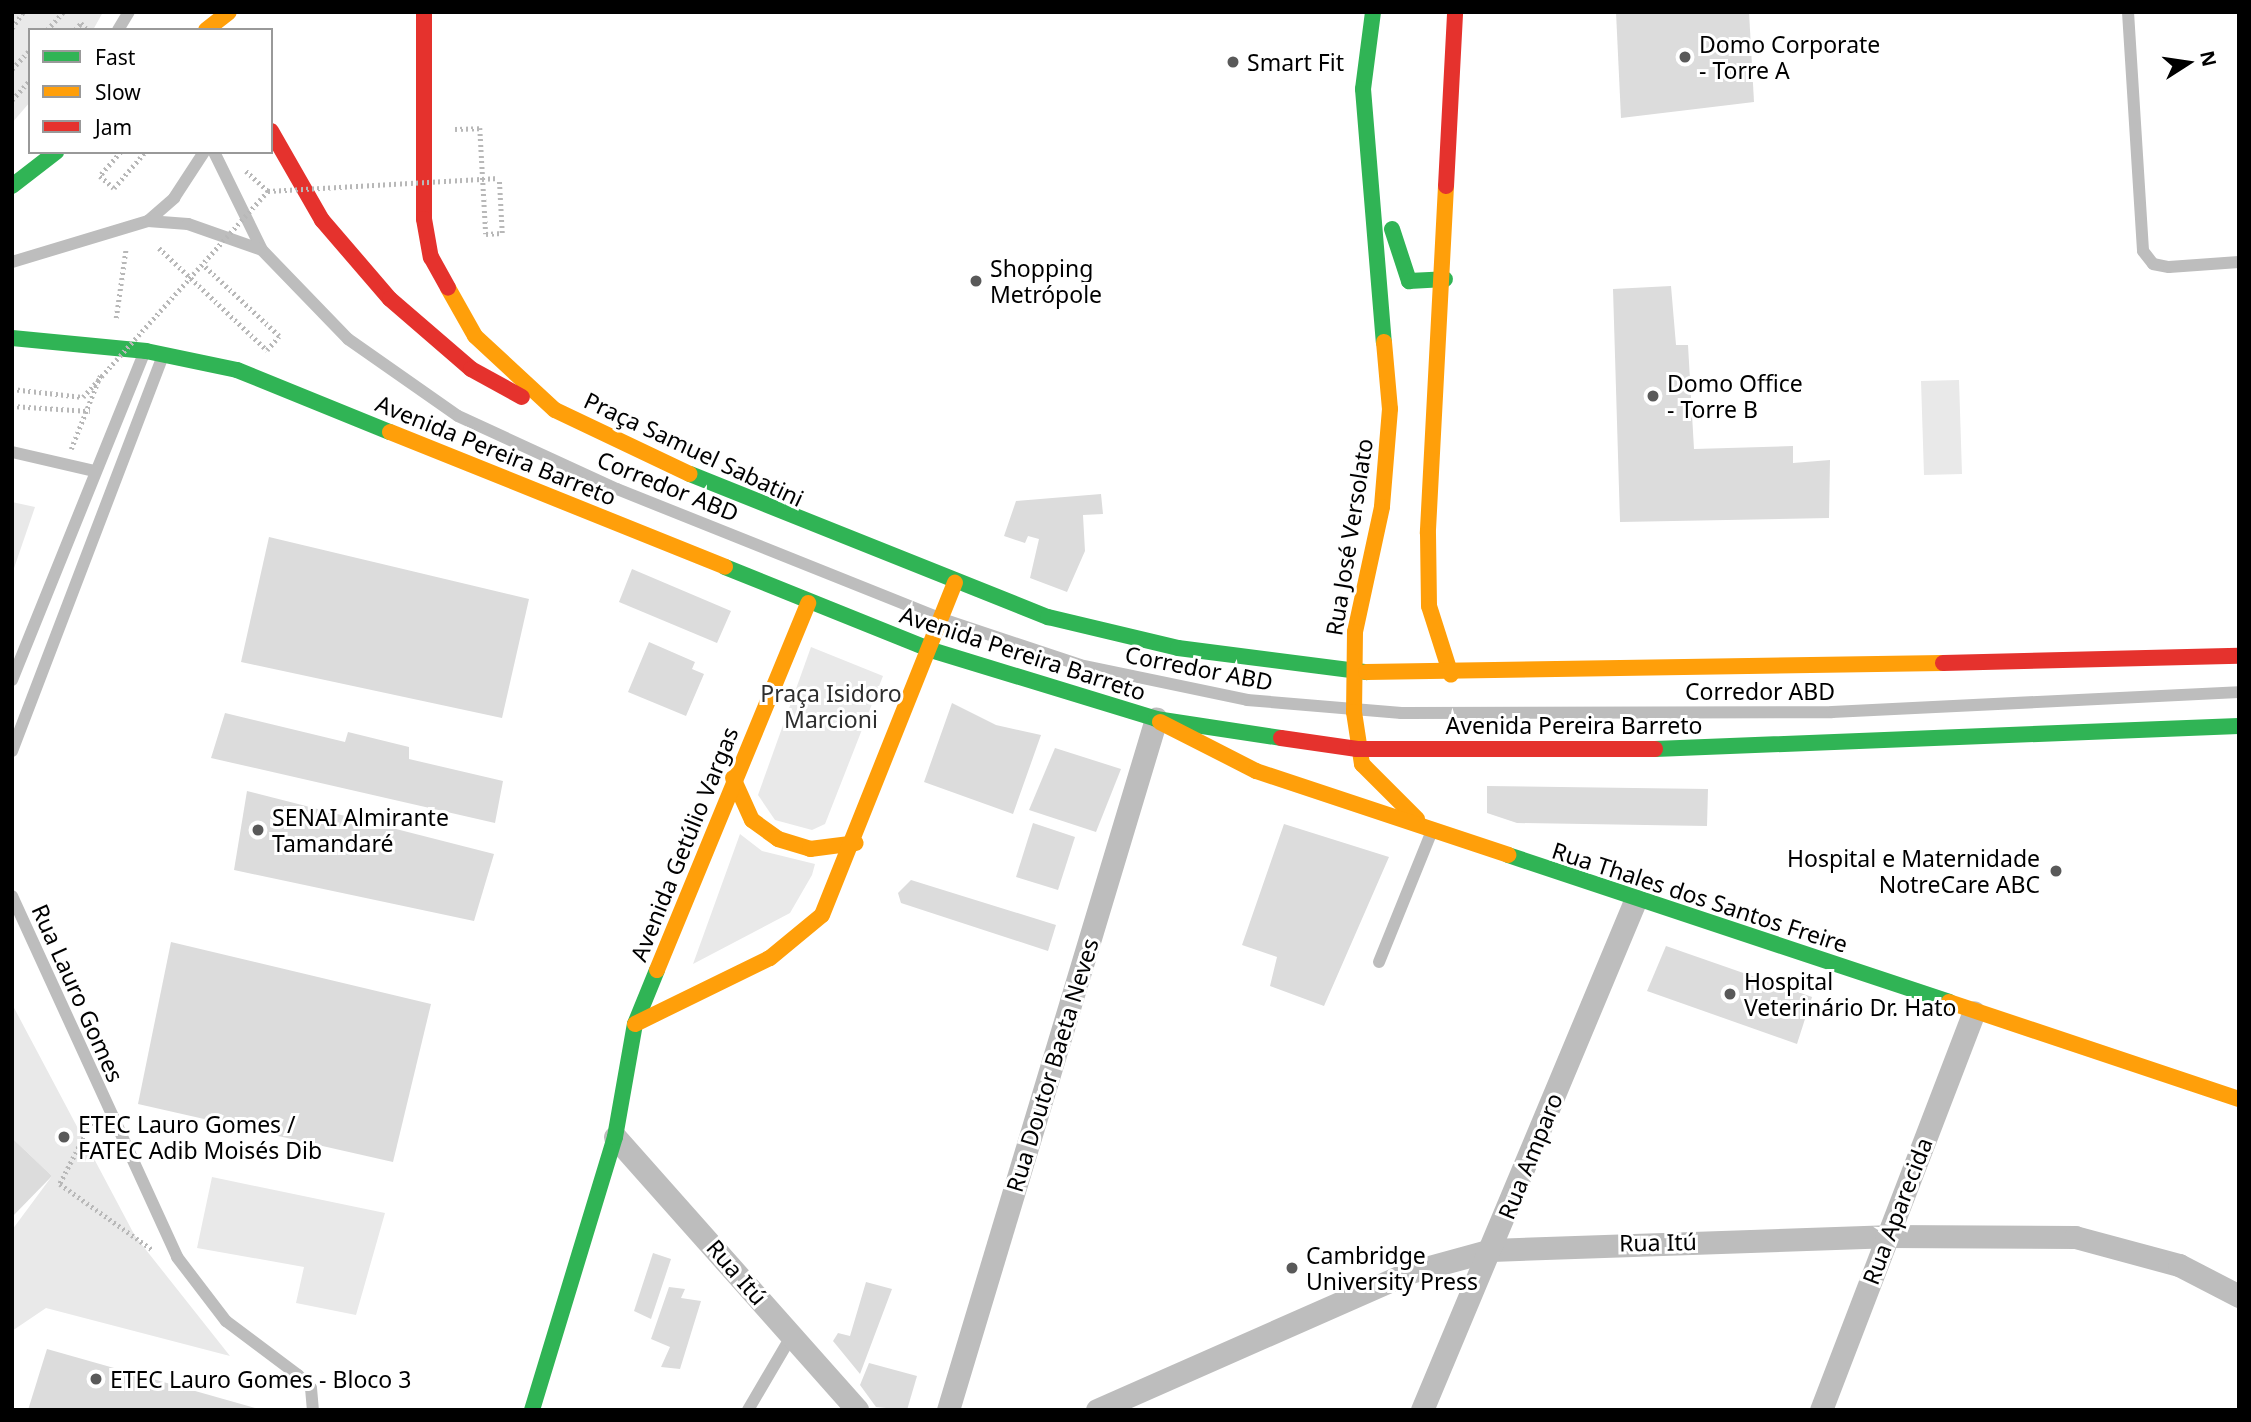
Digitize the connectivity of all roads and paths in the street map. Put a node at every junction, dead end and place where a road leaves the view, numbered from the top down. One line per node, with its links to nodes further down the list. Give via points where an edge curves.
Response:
1 (23, 12): 13 (path)
2 (63, 12): 14 (path)
3 (129, 12): 15 (lane)
4 (230, 12): 12 (main road)
5 (424, 12): 42 (main road, Praça Samuel Sabatini, via 424,219 431,257 475,336)
6 (1373, 12): 23 (main road, Rua José Versolato, via 1363,89)
7 (1436, 12): 22 (main road, via 1437,81)
8 (1455, 12): 22 (main road)
9 (1490, 12): 10 (path)
10 (1520, 12)
11 (2128, 12): 34 (lane, via 2143,251 2153,264 2169,267)
12 (198, 27)
13 (12, 28)
14 (49, 28)
15 (119, 28)
16 (28, 52): 17 (path)
17 (12, 69)
18 (28, 82): 19 (path)
19 (12, 100)
20 (455, 116): 35 (path, bridge, via 455,130 480,128 484,187 486,234 502,233 499,178 268,191)
21 (273, 134): 42 (main road, via 322,220 390,299 471,369)
22 (1450, 137): 36 (main road)
23 (1368, 151): 36 (main road, via 1384,184 1405,276 1416,285); 51 (main road, Rua José Versolato, via 1390,409 1382,507 1355,632)
24 (53, 154): 29 (main road)
25 (119, 154): 26 (path, via 100,176 114,188)
26 (143, 154)
27 (203, 154): 30 (lane, via 174,198)
28 (215, 154): 32 (lane, Corredor ABD)
29 (12, 186)
30 (148, 221): 32 (lane, Corredor ABD, via 188,223); 33 (lane, Corredor ABD)
31 (159, 248): 35 (path, via 267,350 279,336)
32 (262, 250): 48 (lane, Corredor ABD, via 348,339 458,415 617,489)
33 (12, 262)
34 (2239, 262)
35 (204, 266): 40 (path, bridge, via 83,397)
36 (1444, 279): 52 (main road, via 1428,571 1435,638)
37 (12, 338): 38 (main road, Avenida Pereira Barreto)
38 (146, 351): 39 (main road, Avenida Pereira Barreto); 45 (lane)
39 (164, 354): 47 (main road, Avenida Pereira Barreto, via 284,387); 59 (lane)
40 (12, 389)
41 (12, 406): 43 (path, bridge)
42 (555, 410): 46 (main road, Praça Samuel Sabatini, via 727,493)
43 (90, 411)
44 (12, 452): 45 (lane)
45 (94, 471): 53 (lane)
46 (955, 583): 48 (main road); 51 (main road, Avenida Pereira Barreto, via 1113,635)
47 (808, 603): 49 (main road, Avenida Pereira Barreto); 60 (main road, Avenida Getúlio Vargas)
48 (942, 619): 49 (main road); 55 (lane, Corredor ABD, via 1132,678)
49 (931, 650): 56 (main road, Avenida Pereira Barreto); 62 (main road)
50 (2239, 656): 52 (main road, Avenida Pereira Barreto)
51 (1353, 671): 52 (main road, Avenida Pereira Barreto); 55 (main road, Rua José Versolato)
52 (1451, 675)
53 (12, 681)
54 (2239, 692): 55 (lane, Corredor ABD, via 1832,712)
55 (1354, 712): 58 (main road, Rua José Versolato)
56 (1156, 719): 58 (main road, Avenida Pereira Barreto); 61 (main road, Rua Thales dos Santos Freire, via 1256,771); 80 (street, Rua Doutor Baeta Neves)
57 (2239, 726): 58 (main road, Avenida Pereira Barreto, via 1770,749)
58 (1357, 749): 61 (main road, Rua José Versolato, via 1371,778)
59 (12, 751)
60 (733, 778): 62 (main road, via 752,820 778,839 810,849); 67 (main road, Avenida Getúlio Vargas)
61 (1432, 831): 64 (main road, Rua Thales dos Santos Freire); 65 (lane)
62 (856, 843): 67 (main road, via 810,931 692,1001)
63 (12, 896): 69 (lane, Rua Lauro Gomes)
64 (1635, 901): 66 (main road, Rua Thales dos Santos Freire); 72 (street, Rua Amparo)
65 (1379, 962)
66 (1974, 1012): 68 (main road, Rua Thales dos Santos Freire); 71 (street, Rua Aparecida)
67 (635, 1024): 70 (main road, Avenida Getúlio Vargas)
68 (2239, 1099)
69 (102, 1102): 73 (path, via 61,1184); 76 (lane, Rua Lauro Gomes, via 177,1257 226,1321 304,1381)
70 (615, 1137): 75 (street, Rua Itú); 77 (main road, Avenida Getúlio Vargas)
71 (1886, 1236): 72 (street, Rua Itú); 74 (street, Rua Itú, via 2075,1237 2179,1265); 83 (street, Rua Aparecida)
72 (1491, 1250): 81 (street, Rua Itú, via 1407,1273); 82 (street, Rua Amparo)
73 (156, 1253)
74 (2239, 1296)
75 (792, 1335): 78 (lane); 79 (street, Rua Itú)
76 (313, 1410)
77 (532, 1410)
78 (748, 1410)
79 (857, 1410)
80 (948, 1410)
81 (1097, 1410)
82 (1422, 1410)
83 (1821, 1410)

